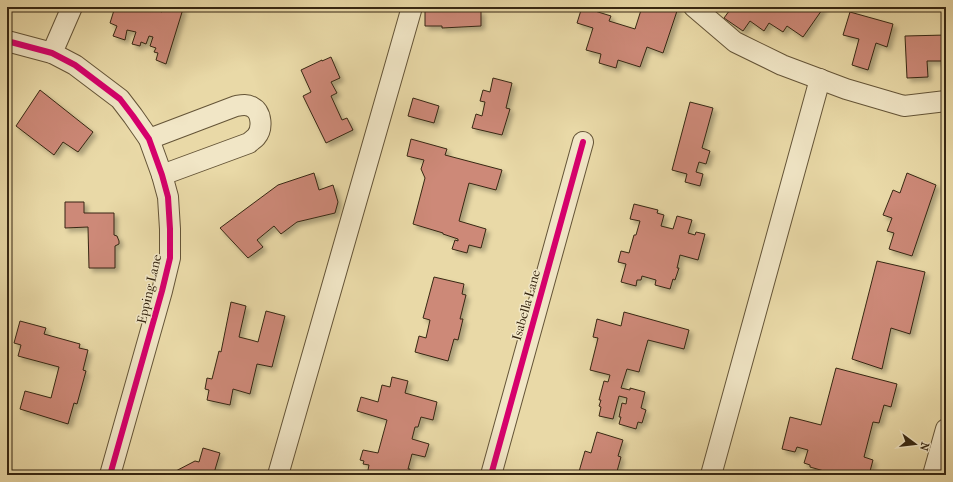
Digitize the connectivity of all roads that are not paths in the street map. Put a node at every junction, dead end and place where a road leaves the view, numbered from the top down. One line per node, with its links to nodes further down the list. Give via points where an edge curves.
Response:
1 (72, 7): 5 (street)
2 (412, 7): 13 (street)
3 (694, 7): 6 (street, via 735,42 782,65)
4 (7, 41): 5 (street, Epping Lane)
5 (52, 53): 8 (street, Epping Lane, via 75,65 120,99)
6 (820, 79): 7 (street, via 904,106); 15 (street)
7 (946, 100)
8 (149, 139): 10 (street, Epping Lane); 10 (street, via 245,104 252,107 260,119 261,128 249,143)
9 (582, 142): 14 (street, Isabella Lane)
10 (162, 176): 12 (street, Epping Lane, via 168,197 170,258)
11 (946, 428): 16 (street)
12 (110, 475)
13 (278, 475)
14 (491, 475)
15 (712, 475)
16 (933, 475)

